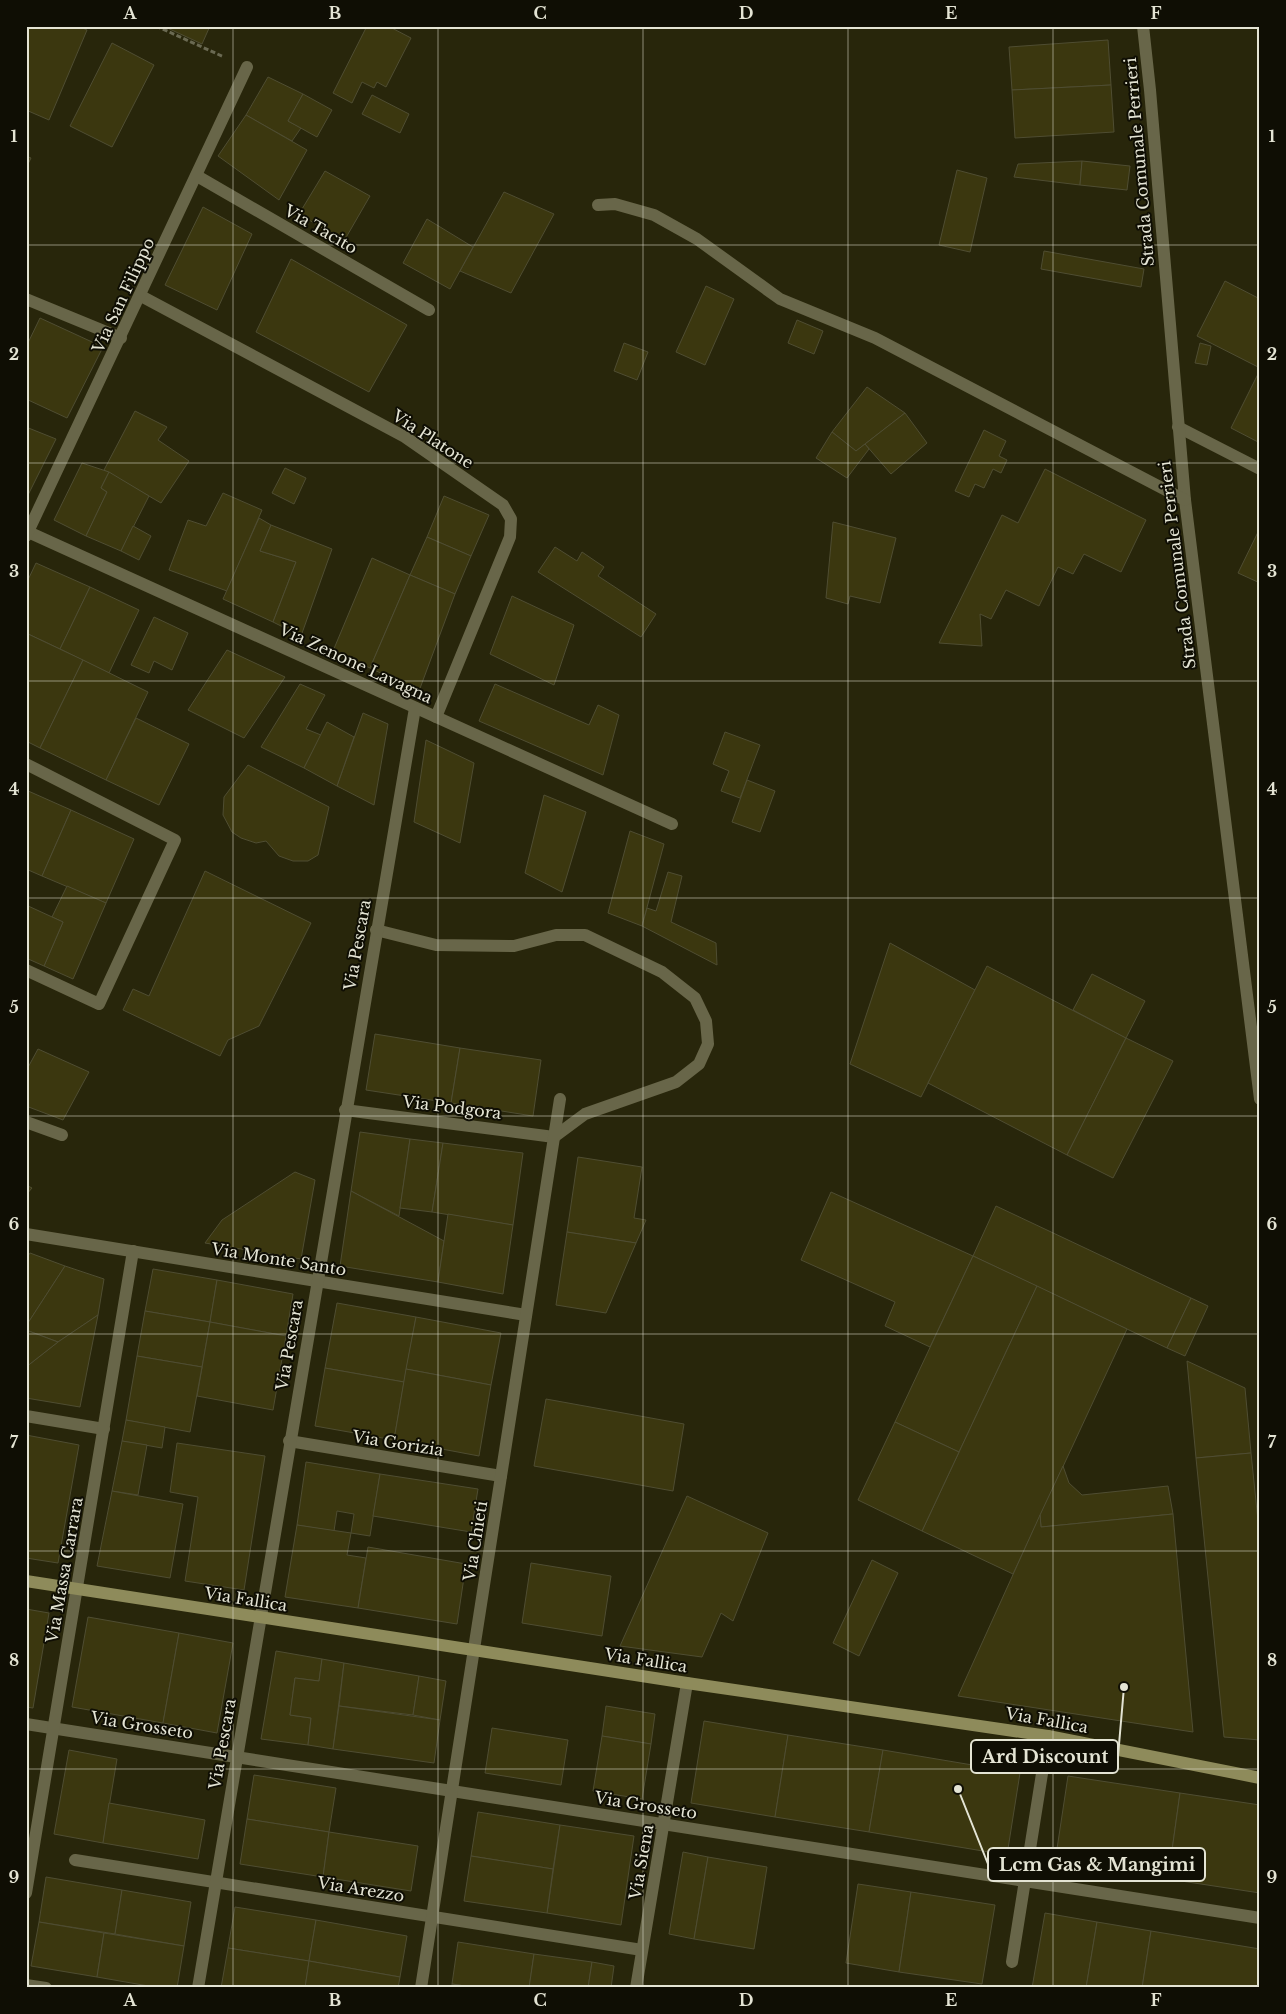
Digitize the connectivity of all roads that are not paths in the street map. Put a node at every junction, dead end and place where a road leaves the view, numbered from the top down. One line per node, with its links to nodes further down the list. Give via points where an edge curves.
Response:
1 (1142, 26): 9 (street, Strada Comunale Perrieri)
2 (247, 67): 3 (street, Via San Filippo)
3 (197, 176): 5 (street, Via San Filippo); 7 (street, Via Tacito)
4 (598, 205): 11 (street, via 615,204 654,215 697,238 780,299 875,338)
5 (141, 296): 8 (street, Via San Filippo); 14 (street, Via Platone, via 405,437 503,505 511,519 510,537)
6 (26, 299): 8 (street)
7 (429, 310)
8 (121, 338): 12 (street, Via San Filippo)
9 (1178, 427): 10 (street); 11 (street, Strada Comunale Perrieri)
10 (1260, 469)
11 (1185, 500): 20 (street, Strada Comunale Perrieri)
12 (27, 533): 13 (street, Via Zenone Lavagna)
13 (415, 708): 14 (street, Via Zenone Lavagna); 17 (street, Via Pescara)
14 (436, 717): 16 (street, Via Zenone Lavagna)
15 (26, 764): 18 (street, via 175,840 100,1004)
16 (672, 824)
17 (376, 930): 21 (street, Via Pescara); 24 (street, via 436,945 514,946 556,935 585,935 662,972 695,998 706,1021 708,1044 699,1064 676,1082 585,1114)
18 (26, 970)
19 (560, 1099): 24 (street, Via Chieti)
20 (1260, 1099)
21 (345, 1110): 24 (street, Via Podgora); 27 (street, Via Pescara)
22 (26, 1122): 23 (street)
23 (62, 1135)
24 (554, 1137): 28 (street, Via Chieti)
25 (26, 1234): 26 (street, Via Monte Santo)
26 (132, 1251): 27 (street, Via Monte Santo); 30 (street, Via Massa Carrara)
27 (317, 1281): 28 (street, Via Monte Santo); 31 (street, Via Pescara)
28 (526, 1315): 32 (street, Via Chieti)
29 (26, 1416): 30 (street)
30 (104, 1429): 34 (street, Via Massa Carrara)
31 (289, 1441): 32 (street, Via Gorizia); 35 (street, Via Pescara)
32 (501, 1476): 36 (street, Via Chieti)
33 (26, 1581): 34 (street, Via Fallica)
34 (77, 1589): 35 (street, Via Fallica); 39 (street, Via Massa Carrara)
35 (260, 1617): 36 (street, Via Fallica); 41 (street, Via Pescara)
36 (474, 1650): 37 (street, Via Fallica); 43 (street, Via Chieti)
37 (687, 1683): 40 (street, Via Fallica); 44 (street, Via Siena)
38 (26, 1724): 39 (street, Via Grosseto)
39 (54, 1728): 41 (street, Via Grosseto); 45 (street, Via Massa Carrara)
40 (1048, 1736): 42 (street, Via Fallica); 47 (street)
41 (236, 1757): 43 (street, Via Grosseto); 48 (street, Via Pescara)
42 (1260, 1778)
43 (452, 1791): 44 (street, Via Grosseto); 50 (street, Via Chieti)
44 (664, 1824): 47 (street, Via Grosseto); 52 (street, Via Siena)
45 (30, 1853): 49 (street, Via Massa Carrara)
46 (75, 1860): 48 (street, Via Arezzo)
47 (1024, 1881): 51 (street, Via Grosseto); 53 (street)
48 (215, 1882): 50 (street, Via Arezzo); 56 (street, Via Pescara)
49 (26, 1893)
50 (432, 1917): 52 (street, Via Arezzo); 57 (street, Via Chieti)
51 (1260, 1918)
52 (642, 1950): 58 (street, Via Siena)
53 (1012, 1962)
54 (26, 1985): 55 (street)
55 (46, 1988)
56 (198, 1988)
57 (421, 1988)
58 (636, 1988)

